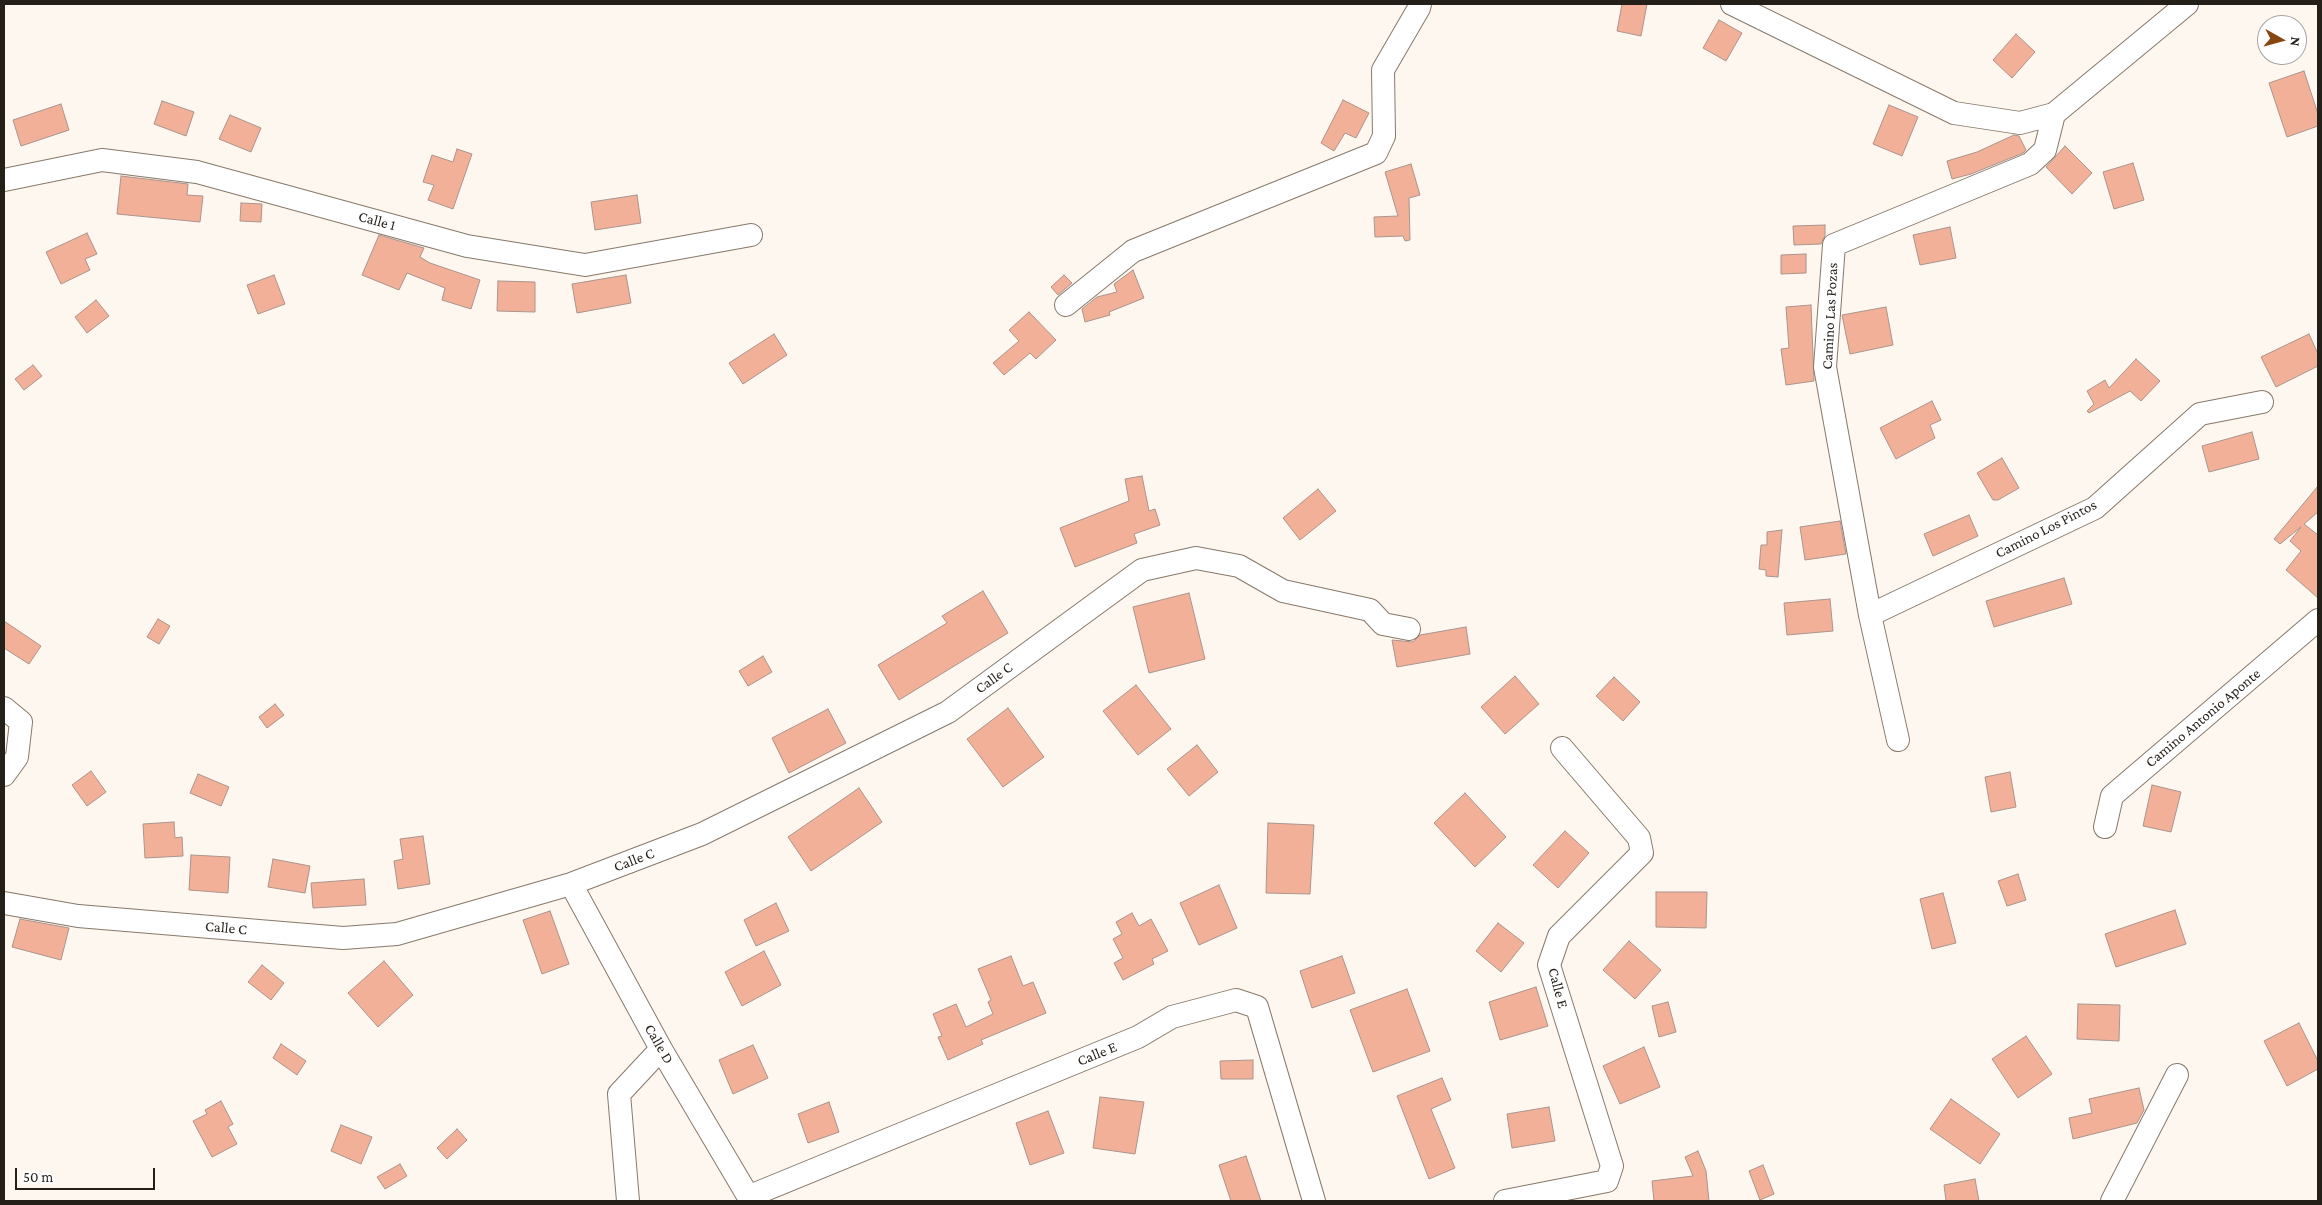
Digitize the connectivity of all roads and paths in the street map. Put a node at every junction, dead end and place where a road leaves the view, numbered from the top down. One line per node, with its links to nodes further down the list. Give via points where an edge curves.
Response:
1 (1420, 4): 7 (street, via 1382,70 1384,136 1376,153 1133,251)
2 (1732, 4): 4 (street, via 1954,112 2020,123)
3 (2187, 4): 4 (street)
4 (2054, 114): 9 (street, Camino Las Pozas, via 2045,150 2030,164 1834,245 1825,368)
5 (4, 180): 6 (street, Calle 1, via 102,160 197,172 467,246 585,265)
6 (752, 235)
7 (1066, 305)
8 (2262, 402): 9 (street, Camino Los Pintos, via 2200,414 2095,508)
9 (1870, 615): 14 (street, Camino Las Pozas)
10 (2318, 620): 17 (street, Camino Antonio Aponte, via 2112,796)
11 (1409, 629): 18 (street, Calle C, via 1383,624 1370,610 1283,591 1239,566 1196,558 1142,570 948,712 702,834)
12 (4, 708): 13 (street)
13 (12, 720): 16 (street, via 17,757)
14 (1898, 740)
15 (1562, 748): 25 (street, Calle E, via 1639,838 1642,853 1560,936 1549,965 1612,1166 1607,1181)
16 (4, 775)
17 (2105, 826)
18 (571, 884): 19 (street, Calle C, via 397,934 343,938 78,916); 20 (street, Calle D)
19 (4, 903)
20 (661, 1049): 22 (street, Calle D); 23 (street, via 618,1094)
21 (2177, 1075): 26 (street)
22 (751, 1198): 24 (street, Calle E, via 1138,1037 1172,1017 1236,1000 1257,1007)
23 (628, 1201)
24 (1314, 1201)
25 (1505, 1201)
26 (2112, 1201)

